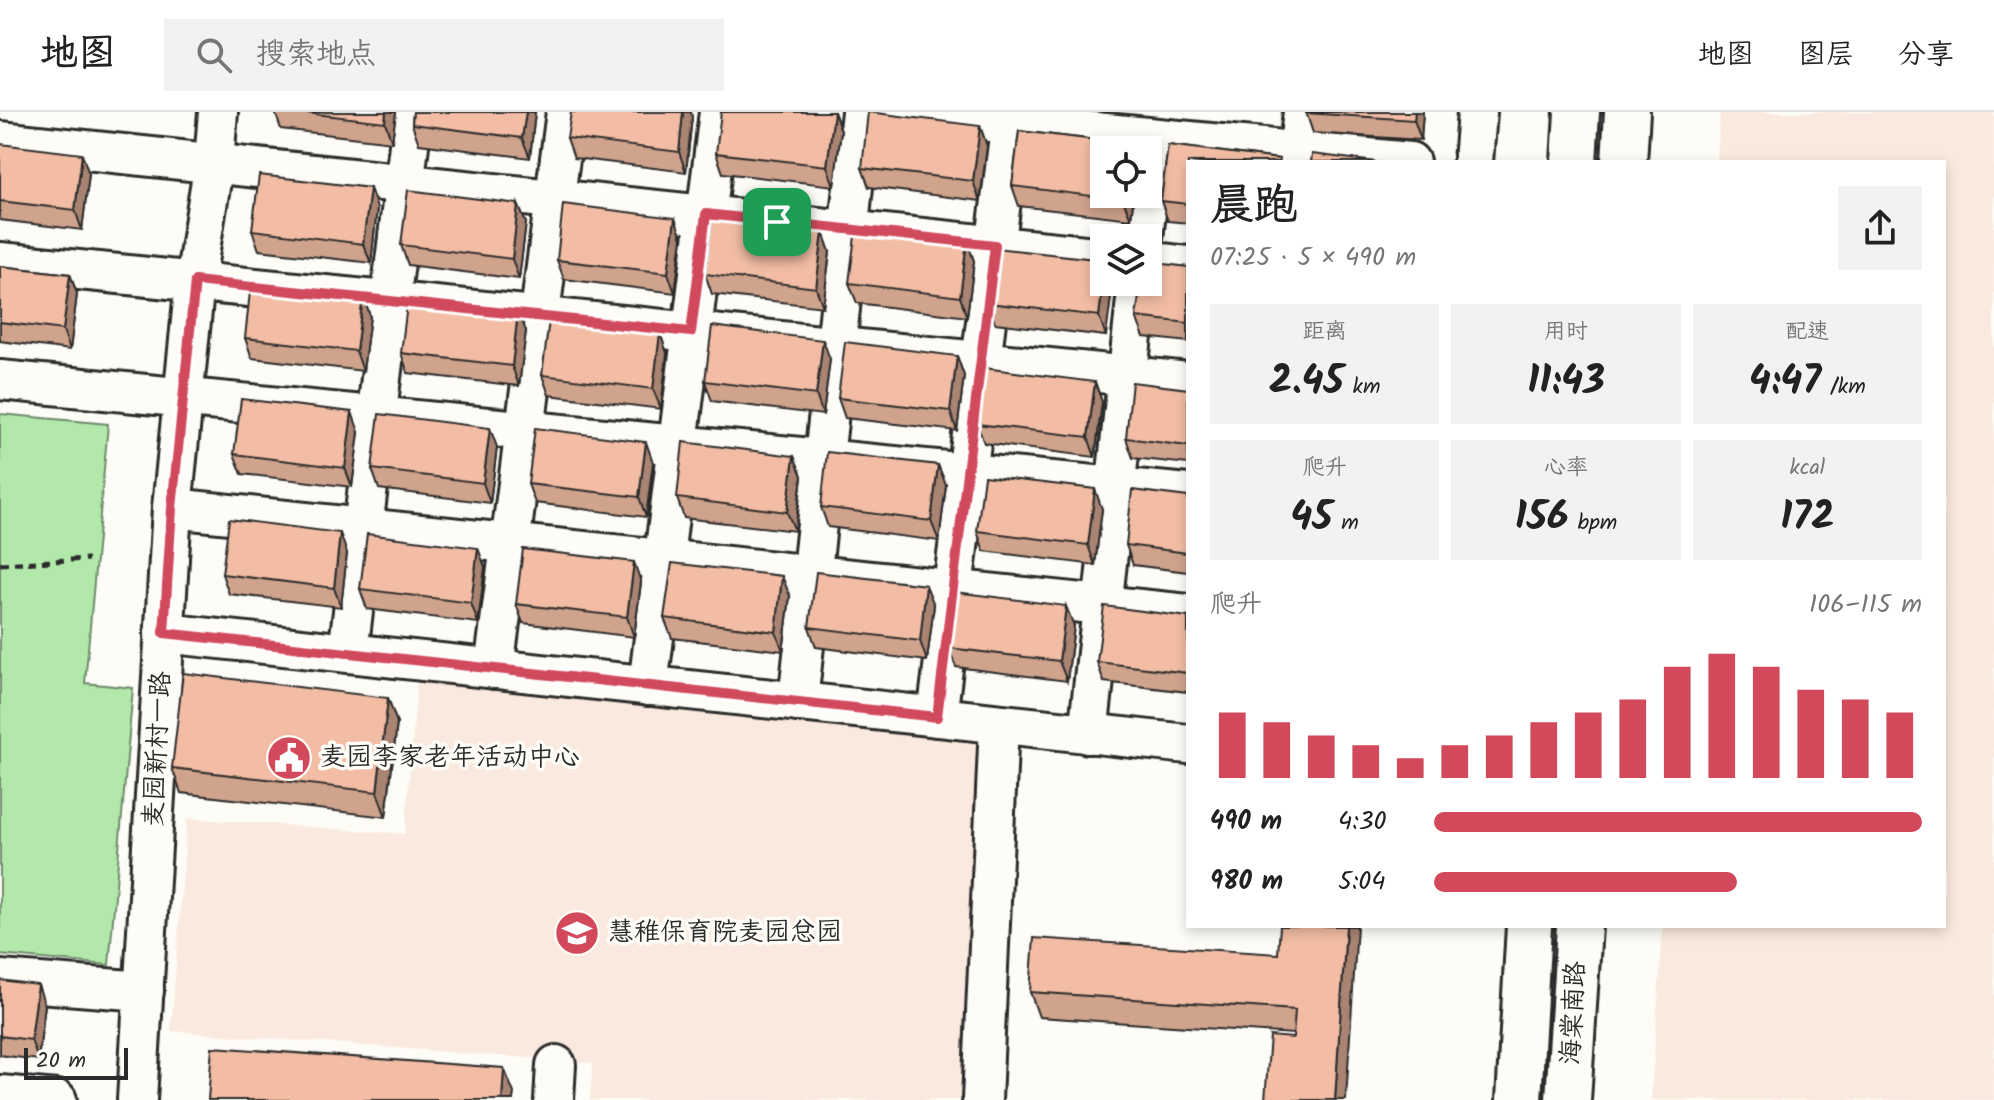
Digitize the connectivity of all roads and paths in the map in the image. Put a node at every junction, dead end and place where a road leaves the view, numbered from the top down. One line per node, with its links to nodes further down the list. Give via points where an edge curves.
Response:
1 (218, 112): 20 (street, 麦园新村一路)
2 (413, 112): 21 (street)
3 (566, 112): 22 (street)
4 (719, 112): 23 (street)
5 (861, 112): 24 (street)
6 (886, 112): 11 (street)
7 (1303, 112): 15 (street)
8 (1477, 112): 17 (street)
9 (1577, 112): 18 (main road)
10 (1627, 112): 19 (main road)
11 (1011, 118): 12 (street); 25 (street)
12 (1140, 136)
13 (1162, 139): 15 (street)
14 (0, 141): 20 (street)
15 (1298, 157): 16 (street)
16 (1365, 160)
17 (1473, 160)
18 (1574, 160)
19 (1624, 160)
20 (214, 162): 21 (street); 30 (street, 麦园新村一路)
21 (405, 182): 22 (street); 32 (street)
22 (554, 198): 23 (street); 33 (street)
23 (706, 214): 24 (street); 34 (street)
24 (849, 230): 25 (street); 35 (street)
25 (995, 245): 26 (street); 36 (street)
26 (1090, 255)
27 (0, 262): 30 (street)
28 (1162, 263): 29 (street)
29 (1186, 266)
30 (195, 281): 32 (street); 40 (street, 麦园新村一路)
31 (1137, 296): 37 (street)
32 (391, 301): 33 (street); 41 (street)
33 (539, 316): 34 (street); 42 (street)
34 (691, 332): 35 (street); 43 (street)
35 (836, 346): 36 (street); 44 (street)
36 (981, 361): 37 (street); 45 (street)
37 (1128, 376): 39 (street); 46 (street)
38 (0, 380): 40 (street)
39 (1186, 382)
40 (183, 398): 41 (street); 48 (street, 麦园新村一路)
41 (377, 417): 42 (street); 49 (street)
42 (525, 430): 43 (street); 50 (street)
43 (677, 445): 44 (street); 52 (street)
44 (824, 459): 45 (street); 54 (street)
45 (967, 473): 46 (street); 55 (street)
46 (1115, 487): 47 (street); 56 (street)
47 (1186, 494)
48 (172, 508): 49 (street); 58 (street, 麦园新村一路)
49 (363, 528): 50 (street); 59 (street)
50 (510, 543): 52 (street); 60 (street)
51 (88, 559): 53 (path)
52 (663, 559): 54 (street); 61 (street)
53 (0, 564)
54 (811, 575): 55 (street); 62 (street)
55 (952, 590): 56 (street); 63 (street)
56 (1102, 605): 57 (street); 65 (street)
57 (1186, 614)
58 (164, 633): 59 (street); 70 (street, 麦园新村一路)
59 (348, 653): 60 (street)
60 (494, 669): 61 (street)
61 (648, 686): 62 (street)
62 (798, 702): 63 (street)
63 (937, 717): 64 (street)
64 (999, 724): 65 (street); 74 (street)
65 (1088, 734): 66 (street)
66 (1186, 744)
67 (1529, 928): 75 (main road, 海棠南路)
68 (1579, 928): 76 (main road, 海棠南路)
69 (0, 980): 70 (street)
70 (144, 991): 73 (street, 麦园新村一路)
71 (0, 1095): 72 (street)
72 (57, 1100)
73 (137, 1100)
74 (982, 1100)
75 (1519, 1100)
76 (1568, 1100)

